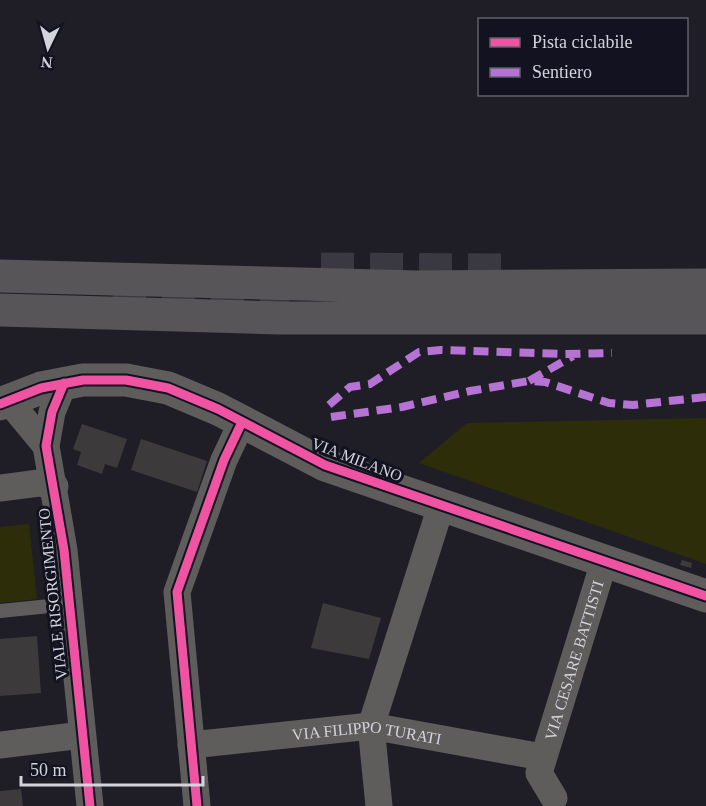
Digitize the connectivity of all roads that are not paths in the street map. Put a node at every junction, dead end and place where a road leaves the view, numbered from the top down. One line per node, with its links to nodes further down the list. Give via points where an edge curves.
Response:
1 (0, 276): 2 (main road, via 417,287)
2 (706, 285)
3 (0, 310): 4 (main road, via 361,319)
4 (706, 318)
5 (63, 383): 6 (street, VIA MILANO); 7 (street, VIA MILANO, via 116,380 168,388); 8 (street, VIALE RISORGIMENTO, via 52,412)
6 (4, 402): 8 (street, VIALE RISORGIMENTO)
7 (242, 422): 11 (street, VIA MILANO, via 314,461); 19 (street, via 224,460 177,592)
8 (46, 446): 9 (street, VIALE RISORGIMENTO)
9 (55, 486): 10 (street, via 39,483); 14 (street, VIALE RISORGIMENTO)
10 (0, 488)
11 (441, 506): 12 (street, VIA MILANO); 16 (street)
12 (604, 562): 13 (street, VIA MILANO); 20 (street, VIA CESARE BATTISTI)
13 (706, 596)
14 (70, 604): 15 (lane); 17 (street, VIALE RISORGIMENTO)
15 (0, 611)
16 (371, 726): 19 (street, VIA FILIPPO TURATI); 20 (street, VIA FILIPPO TURATI); 24 (street)
17 (82, 735): 18 (street); 22 (street, VIALE RISORGIMENTO)
18 (0, 745)
19 (191, 745): 23 (street)
20 (542, 757): 21 (street, via 539,773)
21 (554, 798)
22 (90, 806)
23 (197, 806)
24 (379, 806)

